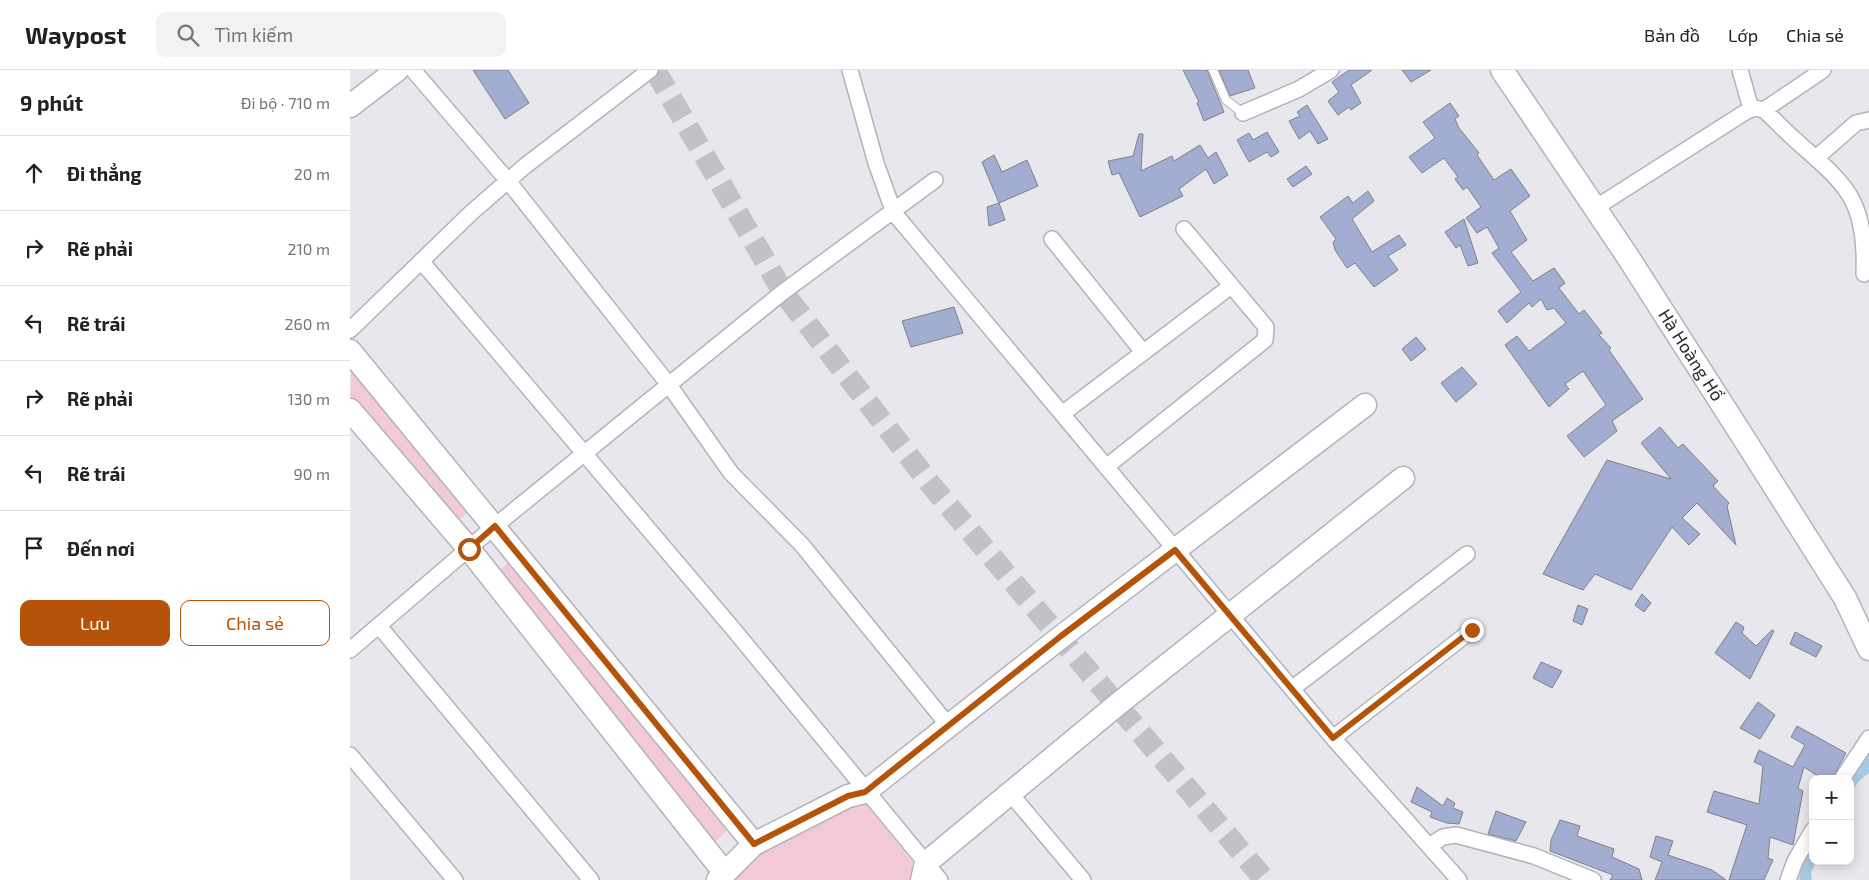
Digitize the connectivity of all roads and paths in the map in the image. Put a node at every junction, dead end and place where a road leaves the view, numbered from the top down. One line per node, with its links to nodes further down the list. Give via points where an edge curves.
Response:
1 (397, 70): 10 (street)
2 (413, 70): 16 (street)
3 (650, 70): 16 (street)
4 (850, 70): 18 (street)
5 (1213, 70): 12 (lane, via 1226,100)
6 (1331, 70): 12 (street, via 1299,89)
7 (1502, 70): 17 (street, Hà Hoàng Hổ)
8 (1740, 70): 11 (street)
9 (1823, 70): 11 (street)
10 (350, 106)
11 (1758, 109): 14 (street); 17 (street)
12 (1243, 113)
13 (1869, 120): 14 (street, via 1856,123)
14 (1816, 158): 22 (street, via 1850,197 1856,211 1865,254)
15 (935, 180): 18 (street)
16 (508, 181): 21 (street); 27 (street)
17 (1595, 208): 41 (street, Hà Hoàng Hổ, via 1845,598)
18 (893, 211): 27 (street, via 783,292); 30 (street)
19 (1184, 229): 23 (street)
20 (1052, 239): 26 (street)
21 (421, 261): 24 (street); 31 (street)
22 (1864, 274)
23 (1231, 286): 26 (street); 32 (street, via 1266,326 1265,340)
24 (350, 330)
25 (350, 350): 34 (street)
26 (1143, 352): 30 (street)
27 (669, 385): 31 (street); 44 (street, via 731,473 802,545)
28 (1365, 405): 36 (street)
29 (350, 410): 35 (street)
30 (1062, 414): 32 (street)
31 (585, 453): 34 (street); 49 (street)
32 (1106, 467): 36 (street)
33 (1403, 478): 38 (street)
34 (495, 526): 35 (street); 52 (street)
35 (469, 549): 39 (street); 55 (street)
36 (1175, 550): 38 (street); 44 (street)
37 (1466, 554): 43 (street)
38 (1230, 616): 43 (street); 50 (street)
39 (379, 626): 42 (street); 57 (street)
40 (1472, 630): 45 (street)
41 (1869, 649)
42 (350, 650)
43 (1292, 688): 45 (street)
44 (948, 725): 49 (street)
45 (1333, 738): 53 (street)
46 (1869, 738): 48 (street)
47 (350, 755): 56 (street)
48 (1845, 775)
49 (865, 792): 52 (street, via 848,796); 54 (street)
50 (1010, 793): 54 (street); 59 (street)
51 (1809, 837): 62 (street)
52 (754, 844): 55 (street)
53 (1429, 846): 60 (street); 61 (street, via 1443,837 1456,835 1534,856)
54 (924, 871): 58 (street)
55 (721, 876)
56 (455, 880)
57 (591, 880)
58 (940, 880)
59 (1083, 880)
60 (1459, 880)
61 (1593, 880)
62 (1788, 880)

